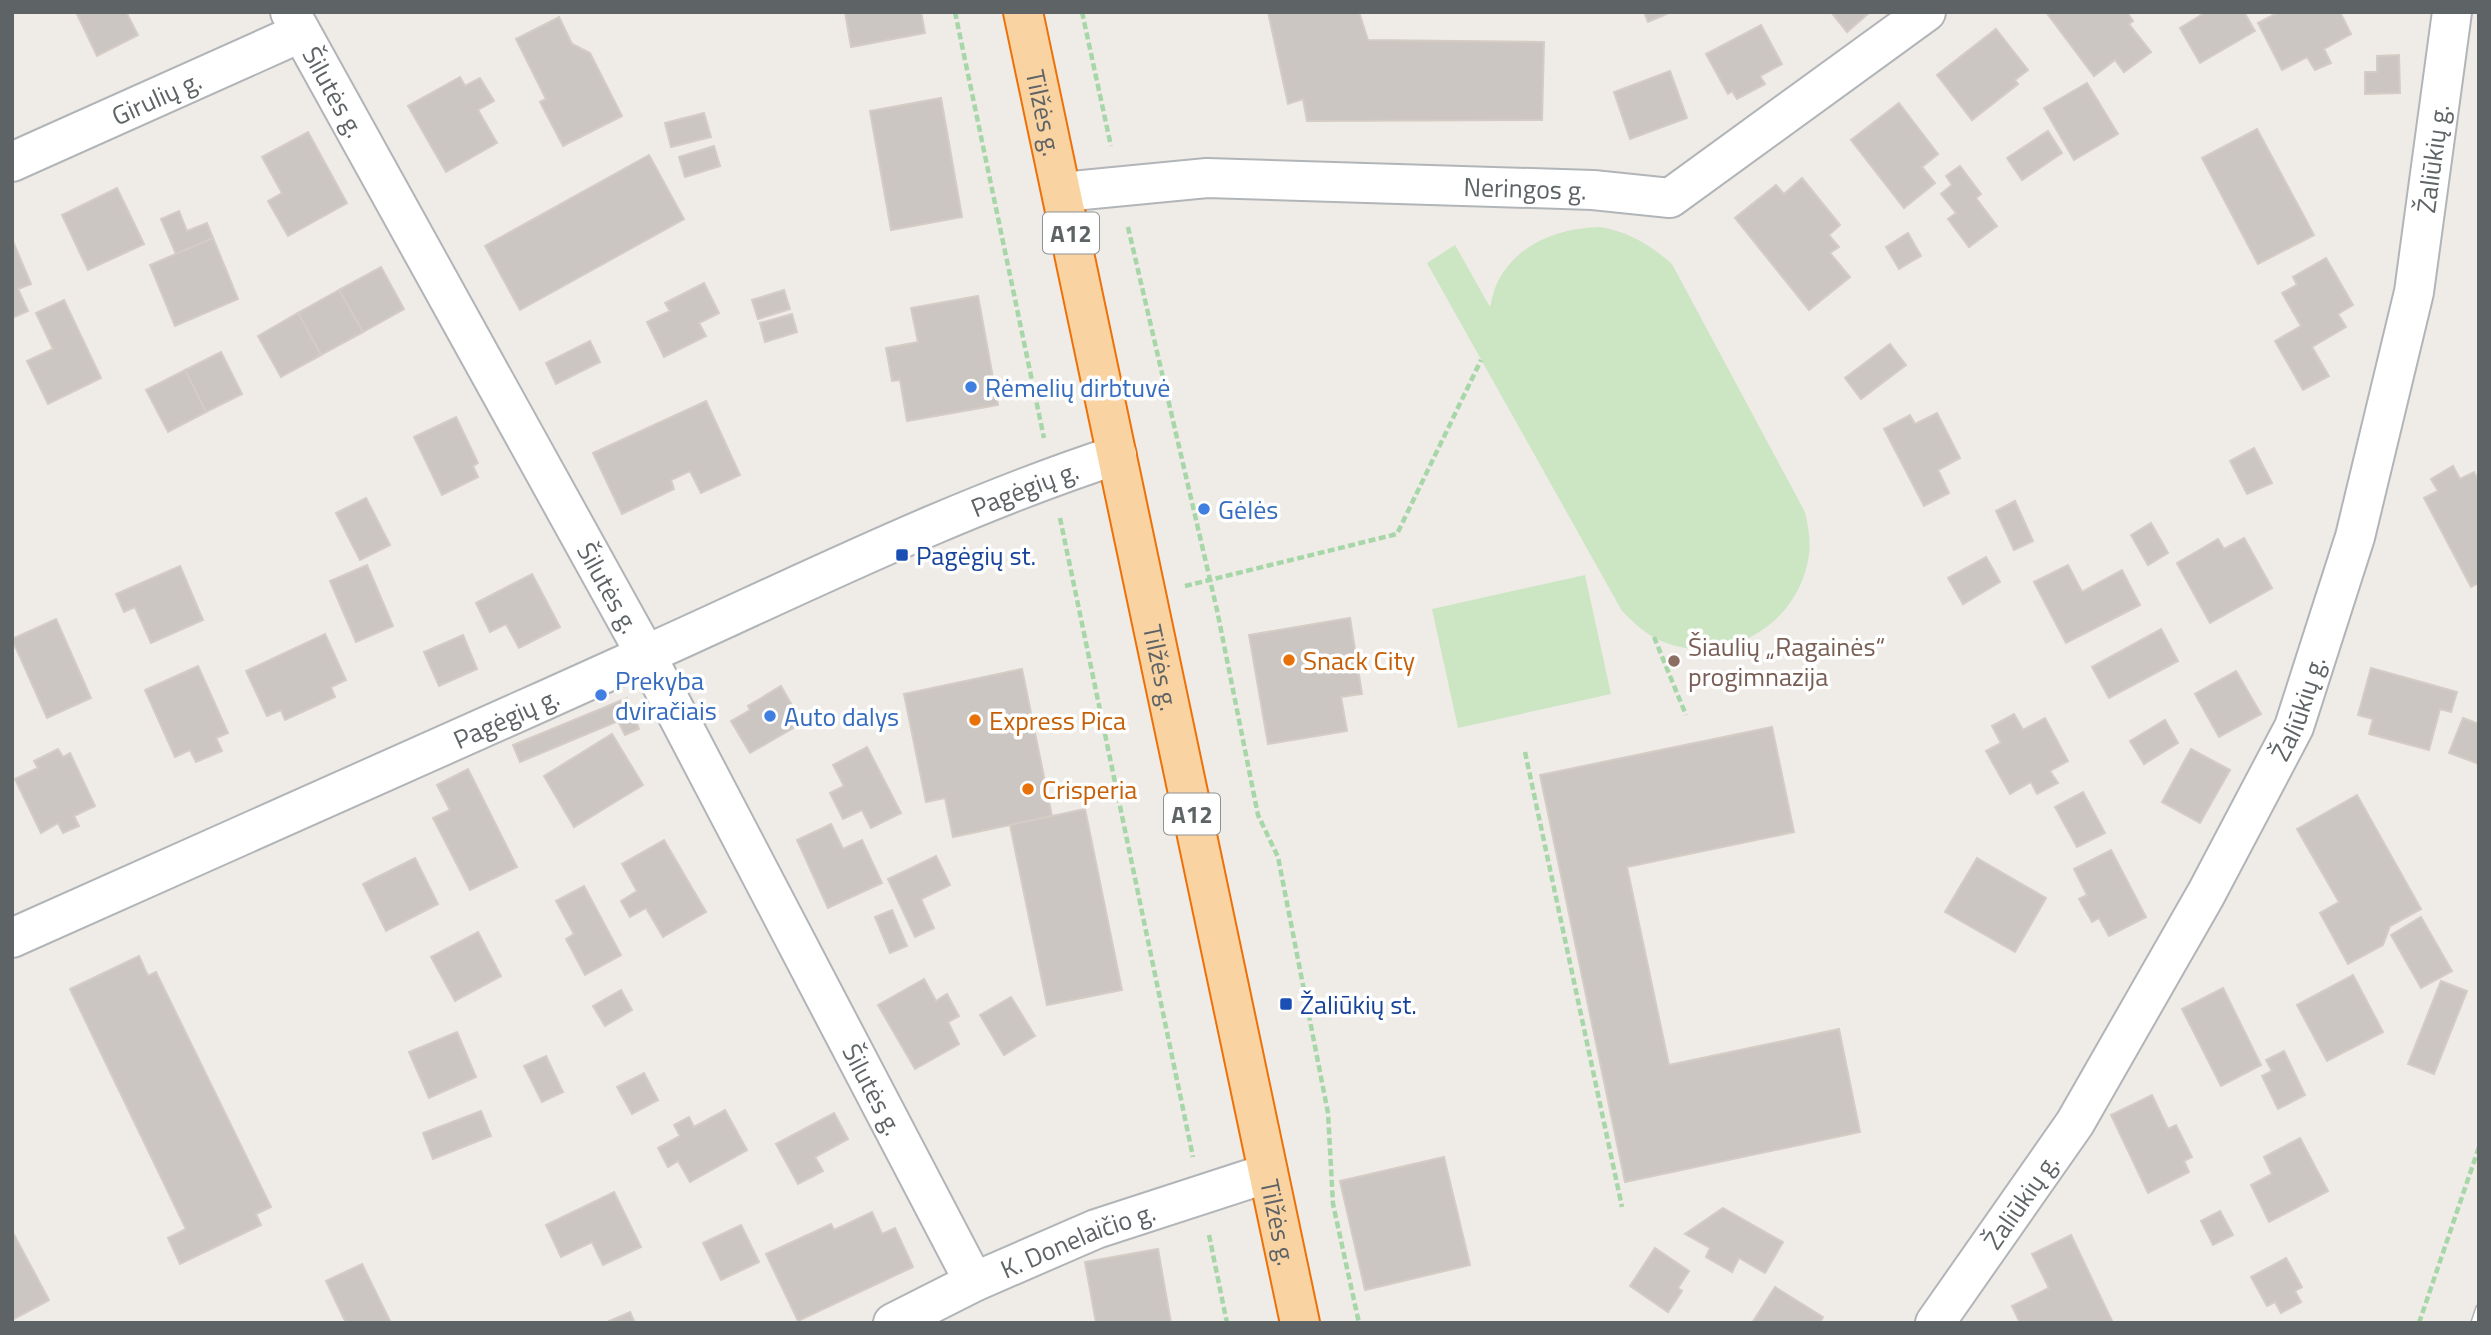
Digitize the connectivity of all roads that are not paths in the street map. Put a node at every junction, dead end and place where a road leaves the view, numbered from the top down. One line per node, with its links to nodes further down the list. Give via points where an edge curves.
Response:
1 (1023, 12): 6 (highway, Tilžės g. / A12)
2 (1926, 12): 6 (street, Neringos g., via 1670,198 1593,190 1207,178)
3 (2452, 12): 14 (street, Žaliūkių g., via 2414,292 2355,537 2294,727 2206,894 2075,1124)
4 (295, 23): 5 (street, Girulių g.); 8 (street, Šilutės g.)
5 (12, 162)
6 (1062, 192): 7 (highway, Tilžės g. / A12)
7 (1117, 455): 8 (street, Pagėgių g., via 1052,476); 10 (highway, Tilžės g. / A12)
8 (646, 655): 9 (street, Pagėgių g.); 11 (street, Šilutės g.)
9 (12, 938)
10 (1268, 1173): 11 (street, K. Donelaičio g., via 1096,1230); 13 (highway, Tilžės g. / A12)
11 (974, 1282): 12 (street, K. Donelaičio g.)
12 (892, 1323)
13 (1300, 1323)
14 (1935, 1323)

